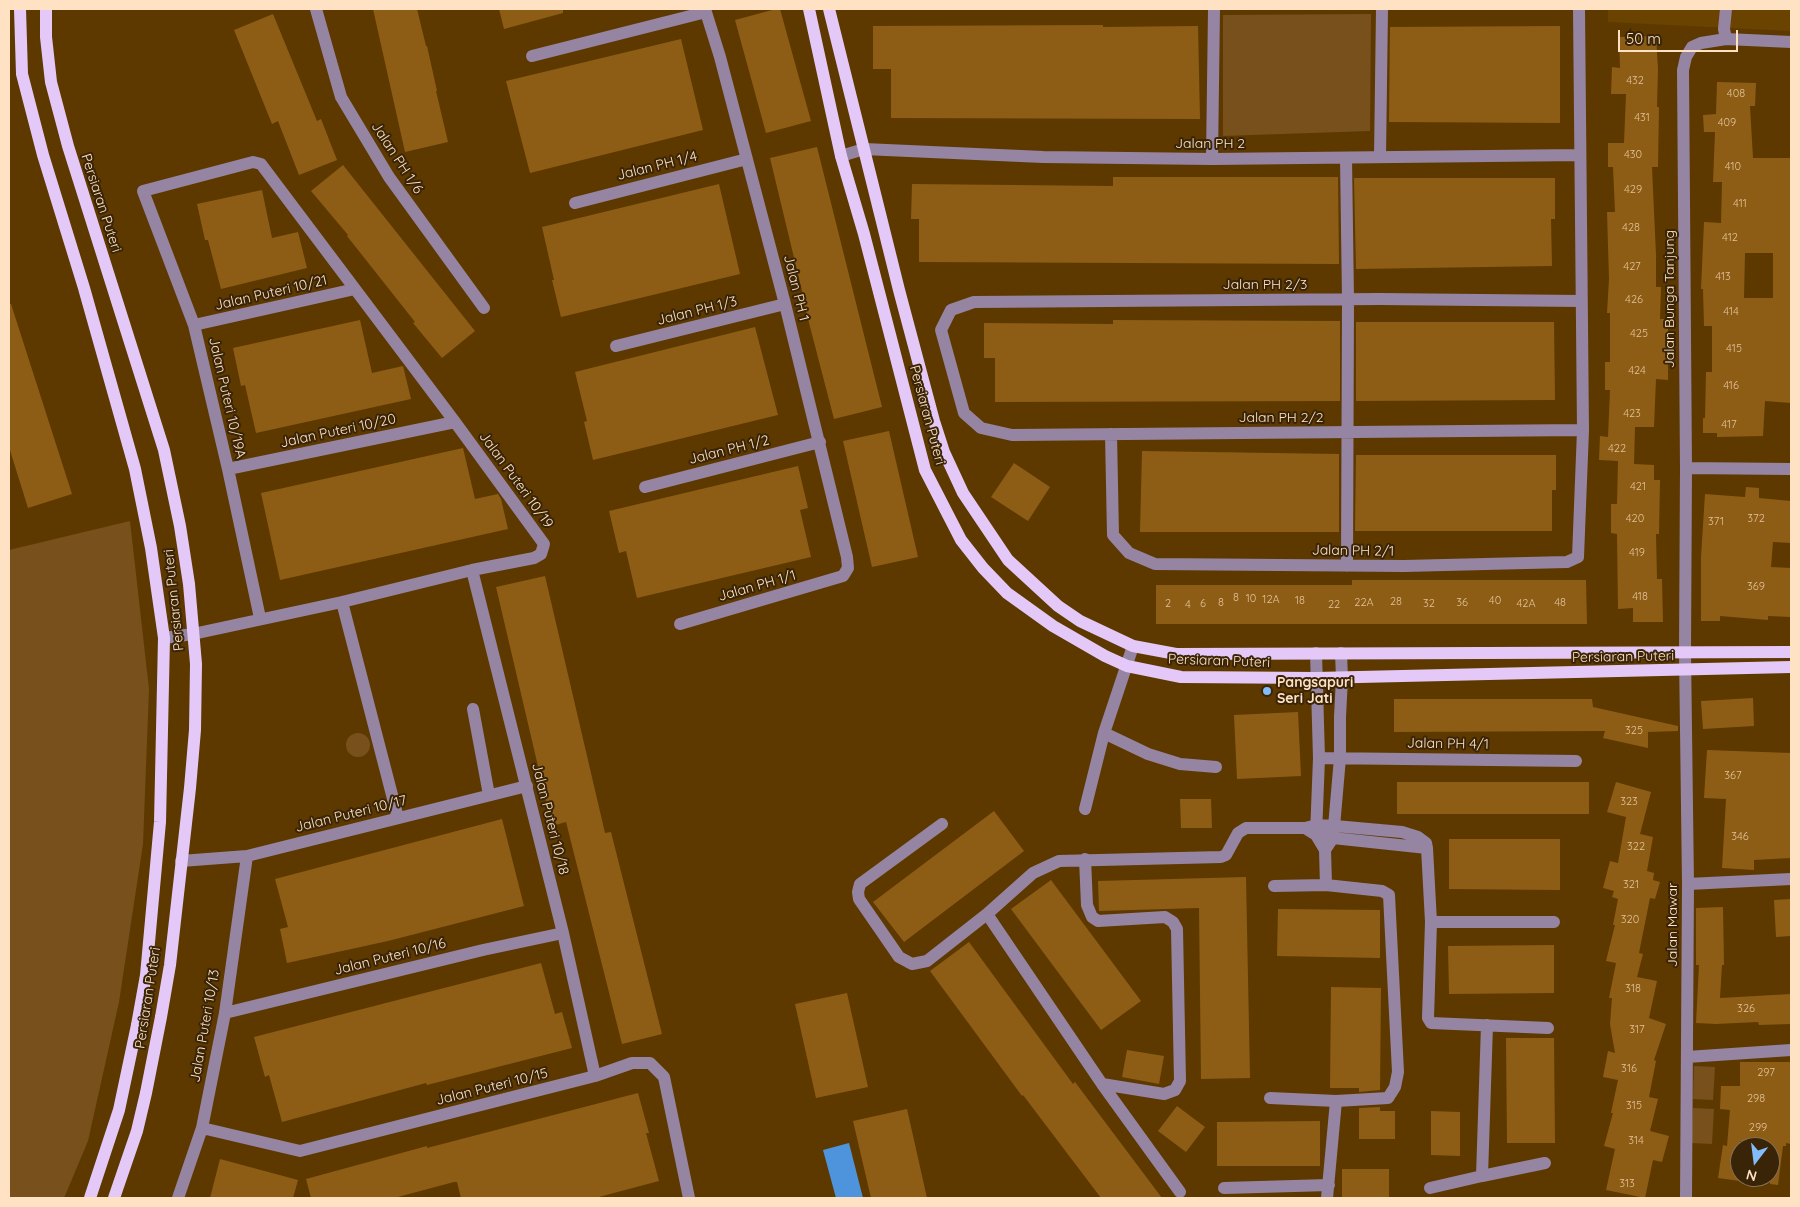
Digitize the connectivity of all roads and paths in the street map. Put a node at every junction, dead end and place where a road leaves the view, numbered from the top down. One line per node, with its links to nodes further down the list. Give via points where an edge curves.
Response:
1 (20, 9): 47 (main road, Persiaran Puteri, via 22,74 135,469 152,548)
2 (46, 9): 46 (main road, Persiaran Puteri, via 52,82 68,146 164,450 180,526)
3 (316, 9): 27 (street, Jalan PH 1/6, via 341,97 390,176)
4 (809, 9): 16 (main road, Persiaran Puteri)
5 (829, 9): 14 (main road, Persiaran Puteri)
6 (1214, 9): 20 (street)
7 (1382, 9): 17 (street)
8 (1579, 9): 15 (street)
9 (1726, 9): 11 (street)
10 (706, 10): 13 (street); 19 (street, Jalan PH 1)
11 (1726, 39): 12 (street, Jalan Bunga Tanjung); 36 (street, Jalan Bunga Tanjung, via 1701,43 1692,48 1683,70)
12 (1791, 42)
13 (532, 56)
14 (864, 149): 16 (street, Jalan PH 2); 20 (street, Jalan PH 2, via 1043,157); 48 (main road, Persiaran Puteri, via 934,421 963,492 1008,560 1058,606 1080,621)
15 (1580, 155): 17 (street, Jalan PH 2); 25 (street)
16 (841, 156): 53 (main road, Persiaran Puteri, via 925,470 961,540 1007,593 1053,626)
17 (1380, 157): 18 (street, Jalan PH 2)
18 (1346, 158): 20 (street, Jalan PH 2); 24 (street)
19 (747, 159): 22 (street, Jalan PH 1/4); 26 (street, Jalan PH 1)
20 (1212, 159)
21 (261, 164): 23 (street, Jalan Puteri 10/19); 28 (street, Jalan Puteri 10/19A, via 253,162 143,191)
22 (575, 202)
23 (355, 289): 28 (street, Jalan Puteri 10/21); 30 (street, Jalan Puteri 10/19)
24 (1348, 300): 25 (street, Jalan PH 2/3); 31 (street, Jalan PH 2/3, via 974,302 951,310 941,330 964,413); 33 (street)
25 (1581, 301): 32 (street)
26 (785, 304): 29 (street, Jalan PH 1/3); 35 (street, Jalan PH 1)
27 (484, 308)
28 (194, 325): 37 (street, Jalan Puteri 10/19A)
29 (616, 346)
30 (455, 422): 37 (street, Jalan Puteri 10/20); 41 (street, Jalan Puteri 10/19, via 544,544 541,554 534,558)
31 (981, 428): 34 (street, Jalan PH 2/2, via 1012,435)
32 (1583, 430): 33 (street, Jalan PH 2/2); 40 (street, Jalan PH 2/1, via 1578,557 1567,562)
33 (1347, 433): 34 (street, Jalan PH 2/2); 40 (street)
34 (1111, 434): 40 (street, Jalan PH 2/1, via 1113,535 1129,554 1155,564)
35 (820, 442): 39 (street, Jalan PH 1/2); 42 (street, Jalan PH 1, via 847,557 848,568)
36 (1686, 468): 38 (street); 49 (street, Jalan Bunga Tanjung)
37 (228, 469): 44 (street, Jalan Puteri 10/19A)
38 (1791, 469)
39 (645, 487)
40 (1347, 566)
41 (472, 570): 43 (street, Jalan Puteri 10/19); 64 (street, Jalan Puteri 10/18)
42 (842, 576): 45 (street, Jalan PH 1/1)
43 (342, 602): 44 (street, Jalan Puteri 10/19); 67 (street)
44 (260, 618): 46 (street, Jalan Puteri 10/19)
45 (680, 624)
46 (193, 634): 47 (street, Jalan Puteri 10/19); 74 (main road, Persiaran Puteri, via 195,730)
47 (164, 638): 99 (main road, Persiaran Puteri, via 160,822 146,975 119,1110)
48 (1133, 646): 51 (main road, Persiaran Puteri, via 1176,654); 53 (street)
49 (1685, 652): 50 (main road, Persiaran Puteri); 52 (main road, Persiaran Puteri); 55 (street, Jalan Mawar)
50 (1791, 652)
51 (1316, 653): 52 (main road, Persiaran Puteri); 56 (street)
52 (1341, 653): 57 (street)
53 (1127, 666): 56 (main road, Persiaran Puteri, via 1181,677); 59 (street)
54 (1791, 667): 55 (main road, Persiaran Puteri)
55 (1686, 671): 57 (main road, Persiaran Puteri); 76 (street, Jalan Mawar)
56 (1316, 678): 57 (main road, Persiaran Puteri); 60 (street)
57 (1342, 678): 61 (street)
58 (473, 710): 65 (street)
59 (1104, 734): 63 (street, via 1180,764); 66 (street)
60 (1319, 758): 61 (street, Jalan PH 4/1); 69 (street)
61 (1340, 758): 62 (street, Jalan PH 4/1); 70 (street)
62 (1576, 761)
63 (1216, 767)
64 (527, 786): 65 (street, Jalan Puteri 10/17); 82 (street, Jalan Puteri 10/18)
65 (489, 795): 67 (street, Jalan Puteri 10/17)
66 (1084, 809)
67 (398, 818): 72 (street, Jalan Puteri 10/17)
68 (942, 824): 79 (street, via 860,884 859,899 899,957 912,964 927,961)
69 (1313, 830): 70 (street); 71 (street); 73 (street, via 1246,828 1238,833 1221,857)
70 (1334, 832): 71 (street); 80 (street, via 1409,834 1426,843)
71 (1325, 850): 77 (street)
72 (247, 856): 74 (street, Jalan Puteri 10/17); 83 (street, Jalan Puteri 10/13)
73 (1085, 859): 79 (street, via 1059,861 1033,873); 89 (street, via 1087,905 1092,917 1098,921 1165,917 1173,922 1176,929 1180,1081 1176,1090 1164,1094)
74 (181, 860): 100 (main road, Persiaran Puteri, via 161,1017 137,1131)
75 (1791, 879): 76 (street)
76 (1688, 884): 87 (street, Jalan Mawar)
77 (1326, 885): 78 (street); 91 (street, via 1382,891 1389,895 1397,1062 1395,1087 1388,1098)
78 (1274, 886)
79 (987, 914): 89 (street)
80 (1431, 922): 81 (street); 84 (street, via 1428,1018 1431,1023)
81 (1554, 922)
82 (563, 933): 83 (street, Jalan Puteri 10/16); 88 (street, Jalan Puteri 10/18)
83 (225, 1013): 92 (street, Jalan Puteri 10/13)
84 (1487, 1026): 85 (street); 94 (street)
85 (1548, 1028)
86 (1791, 1050): 87 (street)
87 (1687, 1057): 104 (street, Jalan Mawar)
88 (595, 1076): 92 (street, Jalan Puteri 10/15, via 300,1151); 102 (street, Jalan Puteri 10/15, via 632,1063 650,1063 664,1077)
89 (1102, 1084): 98 (street)
90 (1270, 1098): 91 (street)
91 (1336, 1101): 95 (street)
92 (202, 1128): 101 (street, Jalan Puteri 10/13)
93 (1545, 1163): 94 (street)
94 (1482, 1176): 97 (street)
95 (1329, 1185): 96 (street); 103 (street)
96 (1224, 1188)
97 (1430, 1188)
98 (1180, 1192)
99 (90, 1198)
100 (114, 1198)
101 (178, 1198)
102 (689, 1198)
103 (1327, 1198)
104 (1686, 1198)

